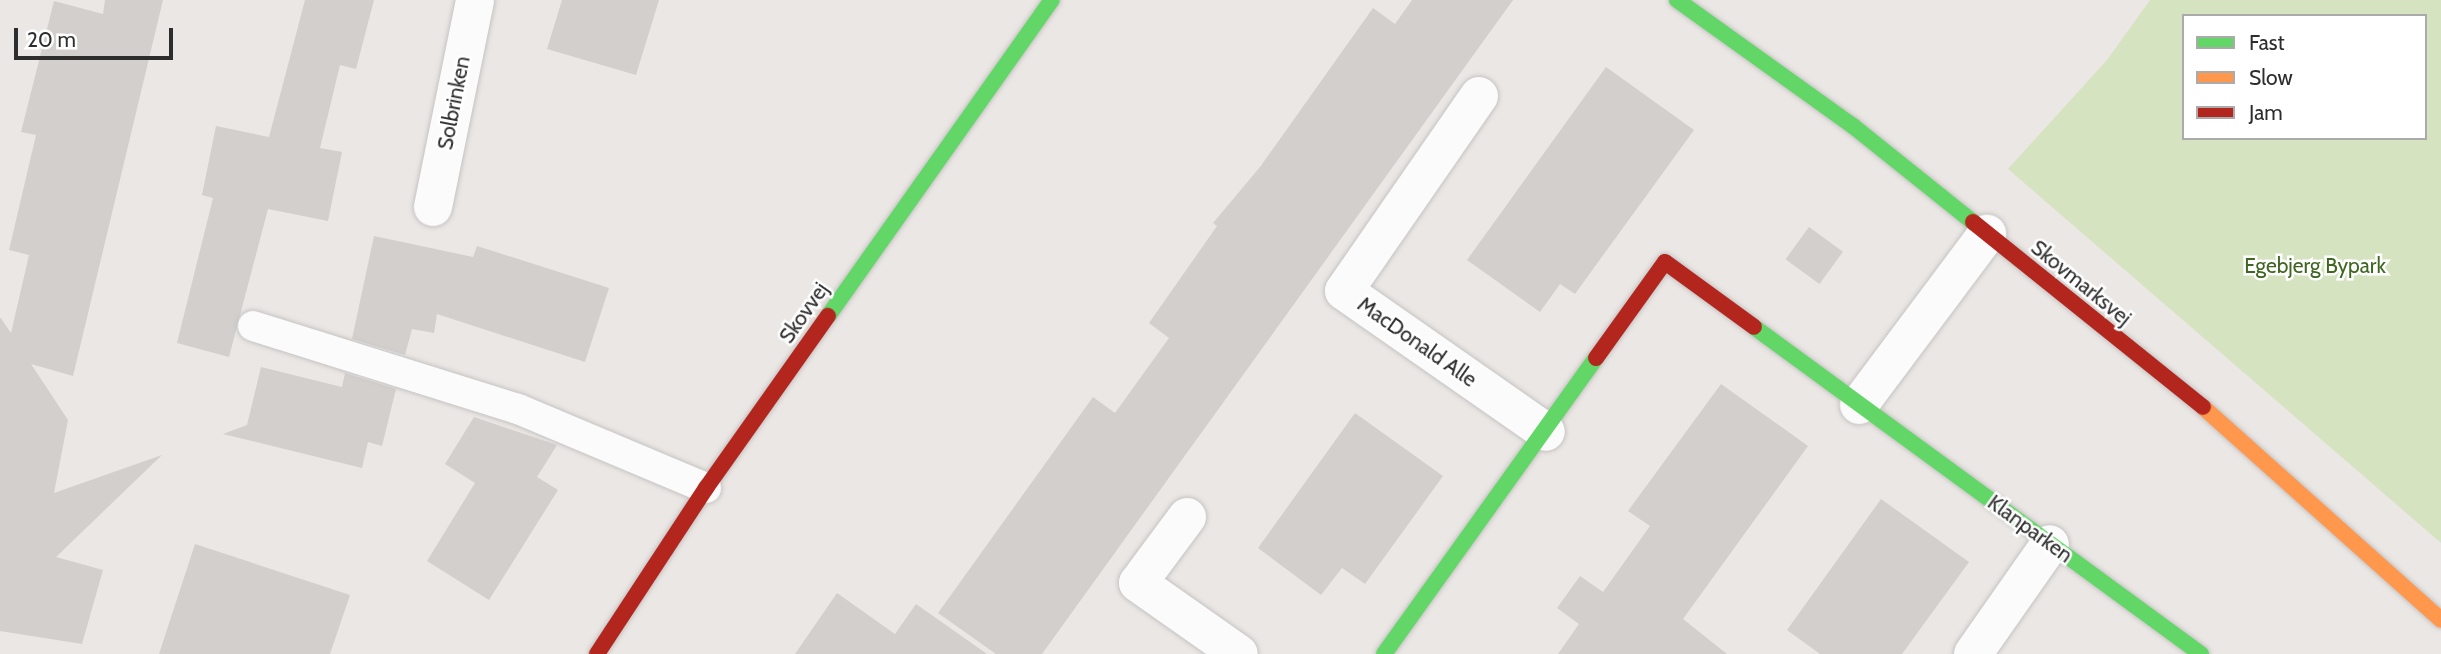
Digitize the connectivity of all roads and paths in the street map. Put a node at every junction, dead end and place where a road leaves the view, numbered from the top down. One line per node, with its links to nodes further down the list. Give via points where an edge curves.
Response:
1 (475, 0): 5 (street, Solbrinken)
2 (1052, 0): 10 (street, Skovvej)
3 (1677, 0): 6 (street, Skovmarksvej, via 1853,126)
4 (1479, 96): 9 (street, MacDonald Alle, via 1344,291)
5 (433, 207)
6 (1987, 234): 8 (street); 13 (street, Skovmarksvej, via 2198,403)
7 (253, 326): 10 (lane, via 517,408)
8 (1859, 405): 9 (street, Klanparken, via 1665,262); 12 (street, Klanparken)
9 (1546, 432): 16 (street)
10 (706, 488): 14 (street, Skovvej)
11 (1187, 517): 15 (street, via 1138,583)
12 (2050, 544): 17 (street); 18 (street, Klanparken)
13 (2441, 621)
14 (597, 654)
15 (1239, 654)
16 (1384, 654)
17 (1973, 654)
18 (2201, 654)

